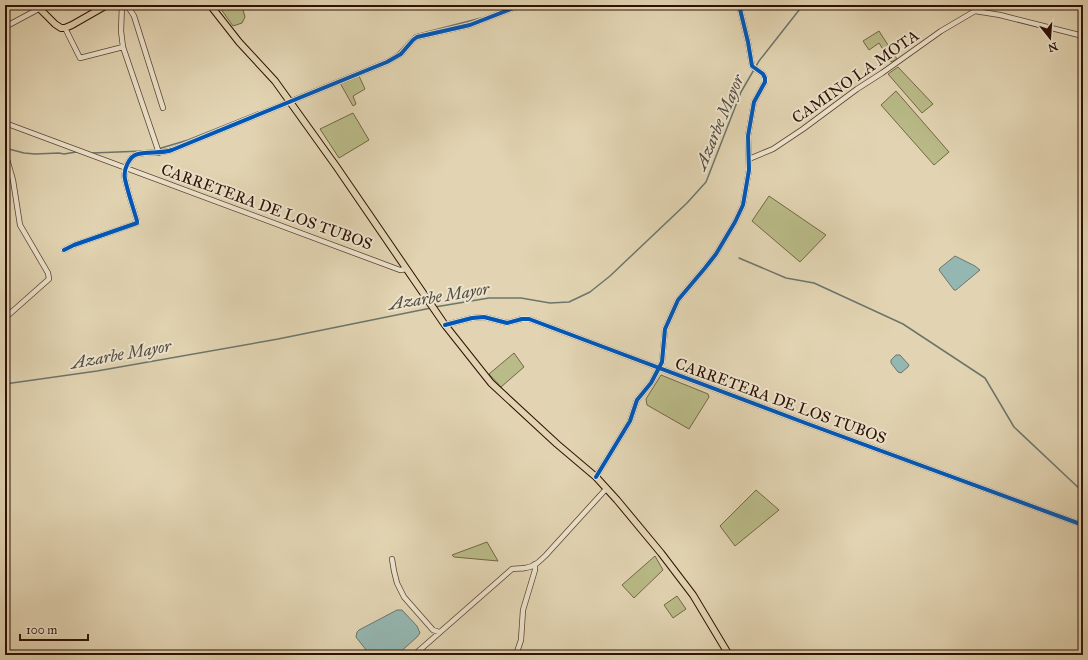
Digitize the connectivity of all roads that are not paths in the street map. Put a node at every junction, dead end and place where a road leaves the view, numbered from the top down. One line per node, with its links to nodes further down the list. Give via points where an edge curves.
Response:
1 (46, 5): 10 (street)
2 (107, 5): 13 (main road)
3 (122, 5): 15 (street)
4 (129, 5): 5 (main road); 17 (street)
5 (146, 5)
6 (210, 5): 16 (main road)
7 (521, 5): 16 (street, via 470,25 416,37 401,54 386,62)
8 (739, 5): 21 (street, via 752,66 765,78 754,102 748,136)
9 (979, 5): 11 (street)
10 (38, 7): 12 (street); 13 (main road, via 55,24)
11 (975, 11): 14 (street); 21 (street, CAMINO LA MOTA, via 856,89 773,149)
12 (5, 27)
13 (65, 28): 15 (street, via 80,58)
14 (1083, 36)
15 (123, 47): 19 (street)
16 (289, 101): 19 (street, via 172,150); 24 (main road)
17 (163, 108)
18 (5, 123): 22 (street, CARRETERA DE LOS TUBOS)
19 (159, 153): 22 (street, via 135,155)
20 (5, 157): 25 (street, via 13,180 20,225 49,279)
21 (749, 160): 27 (street, via 745,197 739,214 716,254 678,300 664,329 663,356)
22 (126, 168): 23 (street, via 125,178 137,223); 24 (street, CARRETERA DE LOS TUBOS, via 400,270)
23 (64, 250)
24 (407, 269): 26 (main road)
25 (5, 318)
26 (445, 325): 27 (street, CARRETERA DE LOS TUBOS, via 484,317 506,323 529,319); 28 (main road, via 491,383)
27 (659, 368): 28 (street, via 637,400 630,421); 30 (street, CARRETERA DE LOS TUBOS)
28 (596, 477): 29 (main road)
29 (606, 489): 32 (street); 36 (main road, via 693,595)
30 (1083, 525)
31 (392, 559): 33 (street, via 397,583 404,597 433,630)
32 (535, 564): 33 (street, via 512,570); 35 (street, via 523,610 521,640)
33 (439, 632): 34 (street)
34 (414, 655)
35 (516, 655)
36 (729, 655)

